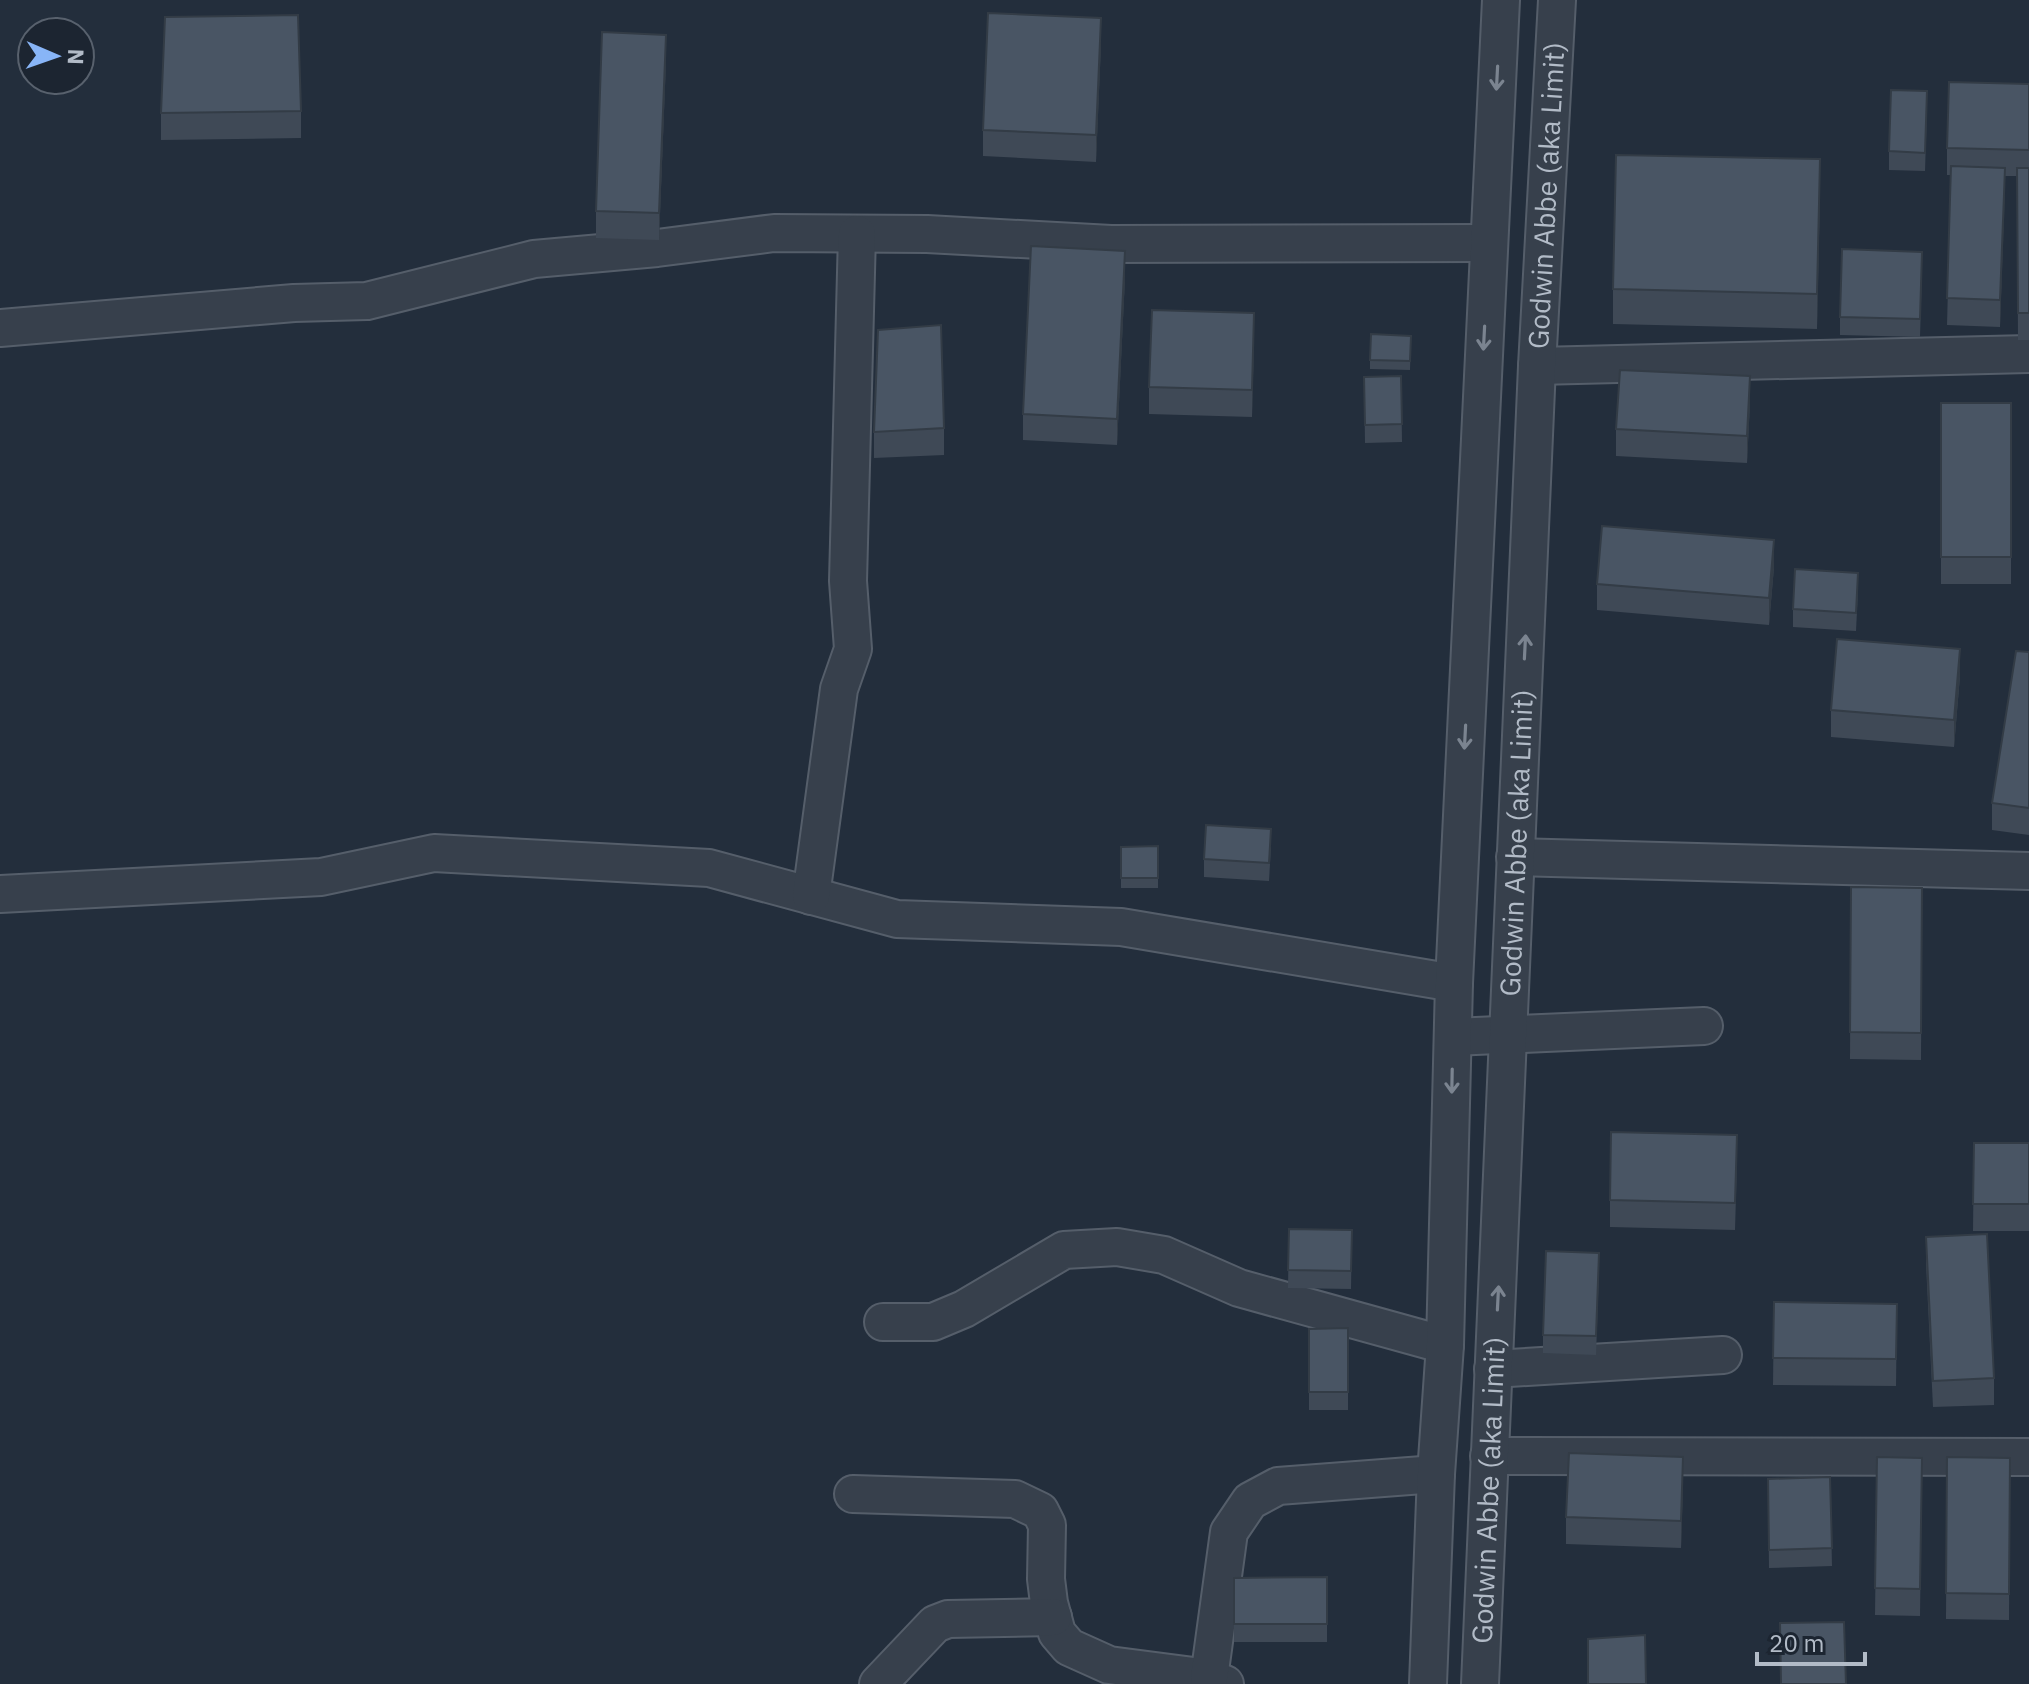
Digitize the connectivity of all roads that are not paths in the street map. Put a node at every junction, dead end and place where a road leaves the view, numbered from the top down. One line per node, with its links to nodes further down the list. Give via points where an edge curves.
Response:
1 (1501, 0): 4 (street, Godwin Abbe (aka Limit), one-way to 4)
2 (1557, 0): 7 (street, Godwin Abbe (aka Limit))
3 (857, 234): 4 (street, via 1111,244); 5 (street, via 774,233 534,259 367,301); 11 (street, via 848,581 853,649 839,689)
4 (1488, 243): 12 (street, Godwin Abbe (aka Limit), one-way to 12)
5 (0, 328)
6 (2029, 354): 7 (street)
7 (1537, 366): 8 (street, Godwin Abbe (aka Limit), one-way to 7)
8 (1515, 857): 9 (street); 14 (street, Godwin Abbe (aka Limit))
9 (2029, 871)
10 (0, 894): 11 (street, via 321,877 434,853 709,868)
11 (811, 896): 12 (street, via 897,919 1121,927)
12 (1454, 983): 15 (street, Godwin Abbe (aka Limit))
13 (1704, 1026): 14 (street)
14 (1509, 1036): 15 (street); 19 (street, Godwin Abbe (aka Limit), one-way to 14)
15 (1453, 1037): 17 (street, Godwin Abbe (aka Limit), one-way to 17)
16 (883, 1322): 17 (street, via 933,1322 1064,1250 1117,1247 1164,1255 1239,1288)
17 (1445, 1345): 22 (street, Godwin Abbe (aka Limit))
18 (1723, 1355): 19 (street)
19 (1493, 1369): 20 (street, Godwin Abbe (aka Limit))
20 (1489, 1456): 21 (street); 28 (street, Godwin Abbe (aka Limit))
21 (2029, 1457)
22 (1436, 1474): 25 (street, via 1278,1486 1250,1501 1229,1532); 27 (street, Godwin Abbe (aka Limit))
23 (853, 1494): 24 (street, via 1015,1499 1040,1511 1047,1525 1046,1579)
24 (1053, 1617): 25 (street, via 1069,1647 1109,1665); 26 (street, via 948,1619 935,1624)
25 (1217, 1681)
26 (878, 1684)
27 (1428, 1684)
28 (1480, 1684)

